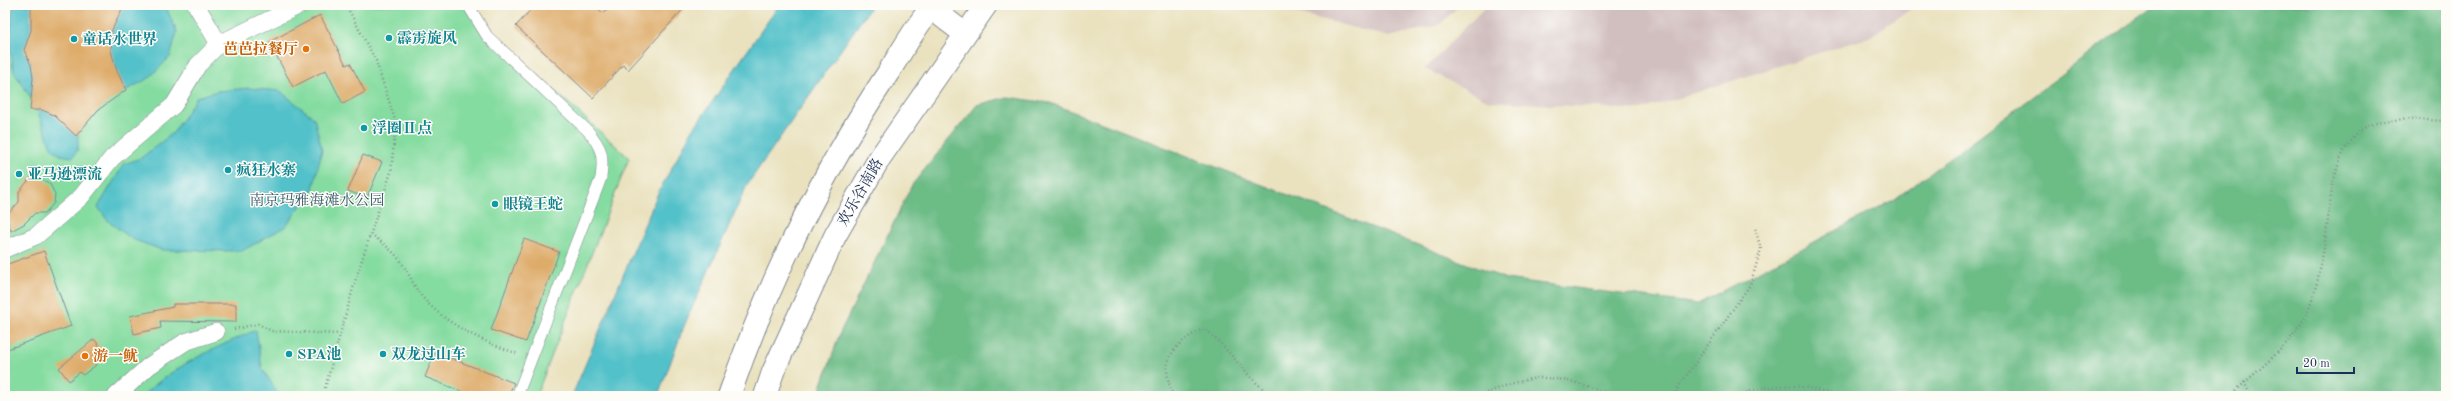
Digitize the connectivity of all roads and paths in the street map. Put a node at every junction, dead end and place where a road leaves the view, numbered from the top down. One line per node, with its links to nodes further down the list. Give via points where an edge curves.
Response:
1 (196, 5): 8 (street)
2 (300, 5): 8 (street)
3 (346, 5): 11 (path, via 376,61 396,122 391,172)
4 (468, 5): 15 (lane, via 487,36 588,131 600,145 603,160 601,178)
5 (986, 5): 7 (street, 欢乐谷南路)
6 (930, 6): 7 (street); 20 (street, via 823,177 786,251)
7 (964, 34): 21 (street, 欢乐谷南路, via 879,159 835,236 773,372)
8 (219, 44): 12 (street, via 198,65 174,105 112,158 81,197 36,236)
9 (2446, 121): 16 (path, via 2389,121 2368,126 2352,139 2343,154 2333,184 2315,288 2303,320 2284,345)
10 (1755, 228): 26 (path, via 1761,249 1750,285 1677,389)
11 (371, 234): 14 (path); 15 (path, via 402,263 424,300 446,318 472,335)
12 (5, 249)
13 (216, 332): 14 (path, via 258,324 272,330); 18 (street, via 185,342 149,366)
14 (340, 334): 17 (path)
15 (532, 359): 19 (lane)
16 (2244, 382): 29 (path); 30 (path)
17 (325, 388)
18 (116, 396)
19 (518, 396)
20 (729, 396)
21 (765, 396)
22 (1173, 396): 23 (path, via 1167,365 1178,345 1192,333 1205,329 1220,341 1240,366)
23 (1271, 396)
24 (1479, 396): 25 (path, via 1499,388 1541,378 1582,383)
25 (1614, 396)
26 (1675, 396)
27 (1735, 396): 28 (path, via 1757,388 1789,384)
28 (1835, 396)
29 (2230, 396)
30 (2251, 396)

